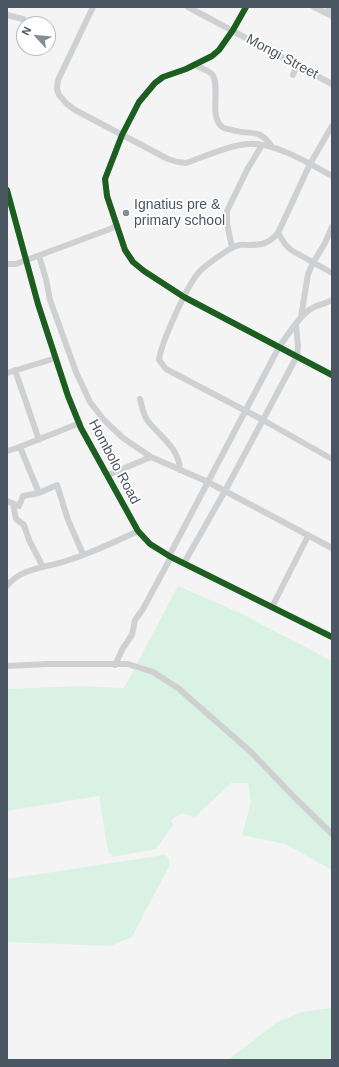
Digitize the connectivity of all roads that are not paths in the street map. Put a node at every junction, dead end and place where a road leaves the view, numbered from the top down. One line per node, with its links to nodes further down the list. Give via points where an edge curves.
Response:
1 (93, 7): 14 (street, via 63,68 57,89 67,104)
2 (188, 7): 8 (street, Mongi Street)
3 (246, 7): 8 (street)
4 (314, 7): 7 (street)
5 (328, 7): 6 (street)
6 (332, 9)
7 (332, 16)
8 (233, 30): 9 (street, Mongi Street); 10 (street, via 216,53)
9 (297, 65): 11 (street); 12 (street, Mongi Street)
10 (195, 66): 14 (street, via 155,82 139,102); 16 (street, via 213,76 216,117 220,125 225,129 262,135)
11 (293, 75)
12 (332, 84)
13 (332, 126): 17 (street)
14 (122, 135): 15 (street, via 168,159 186,163 234,147 247,144); 20 (street, via 105,180 107,196)
15 (262, 145): 16 (street); 23 (street, via 228,211 227,223)
16 (272, 147): 17 (street)
17 (310, 164): 18 (street); 22 (street)
18 (332, 176)
19 (7, 190): 25 (street, Hombolo Road)
20 (117, 225): 24 (street); 29 (street, via 125,250 133,262 144,272)
21 (332, 227): 26 (street)
22 (278, 233): 23 (street, via 264,244); 26 (street, via 291,250)
23 (232, 248): 29 (street, via 201,270)
24 (39, 256): 25 (street); 46 (street, via 65,345 90,402 123,438)
25 (27, 260): 27 (street); 35 (street, Hombolo Road)
26 (313, 263): 28 (street); 31 (street, via 306,280)
27 (7, 264)
28 (332, 273)
29 (184, 297): 33 (street); 40 (street, via 162,346 161,364)
30 (332, 300): 31 (street, via 309,310)
31 (301, 318): 32 (street)
32 (296, 325): 33 (street); 34 (street)
33 (280, 347): 34 (street); 40 (street)
34 (297, 356): 38 (street); 41 (street)
35 (56, 358): 36 (street); 42 (street, Hombolo Road)
36 (15, 370): 37 (street); 43 (street)
37 (7, 373)
38 (332, 375)
39 (140, 399): 48 (street, via 147,421 168,441 174,450)
40 (246, 411): 41 (street); 50 (street)
41 (263, 420): 47 (street); 51 (street)
42 (80, 424): 43 (street); 49 (street, Hombolo Road)
43 (40, 440): 44 (street)
44 (20, 447): 45 (street); 52 (street)
45 (7, 451)
46 (151, 457): 48 (street); 49 (street)
47 (332, 459)
48 (180, 470): 50 (street)
49 (108, 476): 54 (street, Hombolo Road)
50 (208, 482): 51 (street); 58 (street)
51 (225, 491): 55 (street); 59 (street)
52 (38, 493): 53 (street, via 23,496 19,506); 57 (street, via 57,485 68,520)
53 (10, 502): 60 (street, via 16,519 24,525)
54 (138, 531): 57 (street); 58 (street, Hombolo Road, via 150,544)
55 (308, 536): 56 (street); 62 (street)
56 (332, 548)
57 (83, 554): 60 (street)
58 (170, 556): 59 (street, Hombolo Road); 64 (street, via 135,620 132,635)
59 (184, 563): 62 (street, Hombolo Road)
60 (43, 567): 61 (street, via 18,575)
61 (7, 586)
62 (272, 607): 63 (street, Hombolo Road)
63 (332, 637)
64 (114, 665): 65 (street); 66 (street, via 128,664 153,672 178,688 251,752)
65 (7, 666)
66 (332, 834)

